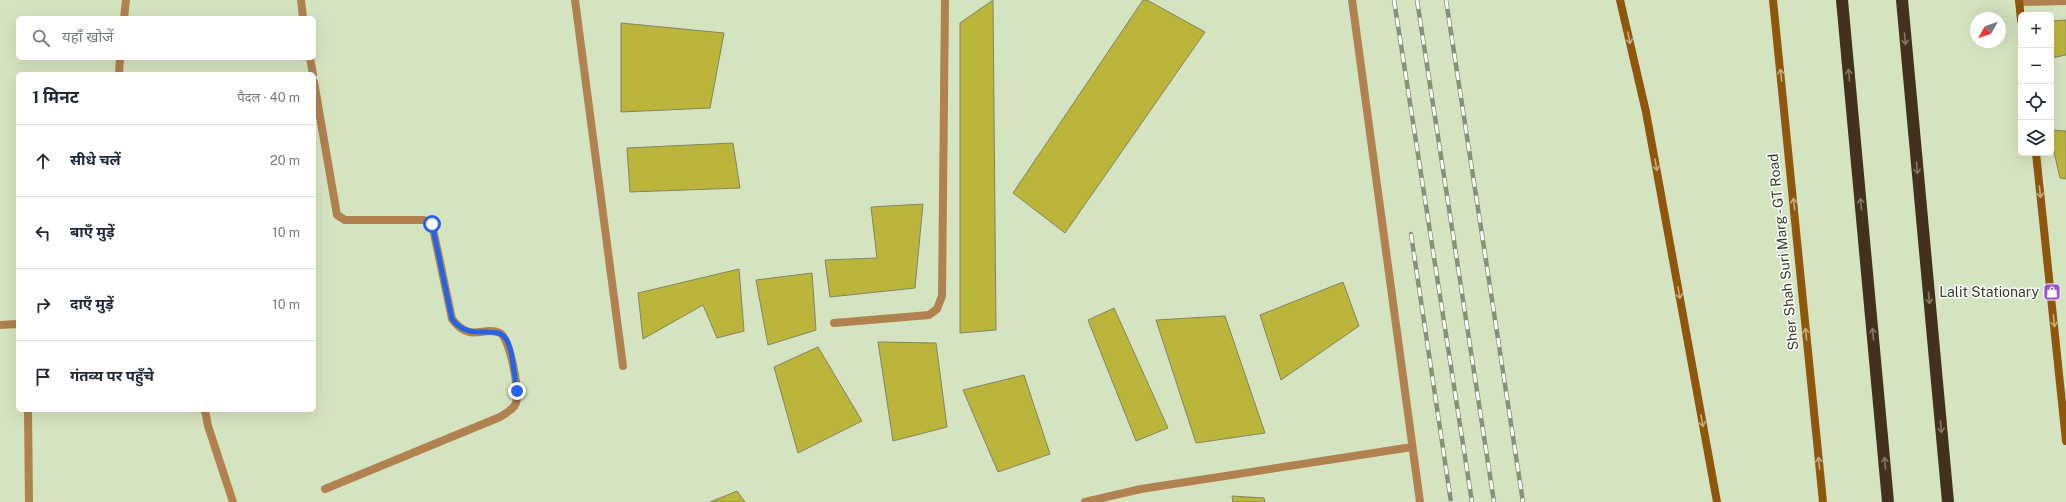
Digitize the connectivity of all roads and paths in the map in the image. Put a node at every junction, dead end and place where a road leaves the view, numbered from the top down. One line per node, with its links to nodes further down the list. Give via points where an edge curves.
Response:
1 (126, 0): 13 (street)
2 (300, 0): 14 (street)
3 (575, 0): 24 (street)
4 (945, 0): 21 (street, via 942,296 937,309 929,315)
5 (1352, 0): 28 (street)
6 (1620, 0): 34 (street, one-way to 34, via 1646,112)
7 (1774, 0): 35 (street, Sher Shah Suri Marg - GT Road, one-way to 7)
8 (1842, 0): 36 (highway, one-way to 8)
9 (1902, 0): 37 (highway, one-way to 37)
10 (2019, 1): 11 (street); 12 (street)
11 (2066, 1)
12 (2020, 12)
13 (124, 16)
14 (304, 16)
15 (120, 60): 17 (street)
16 (310, 60): 18 (street)
17 (119, 72)
18 (313, 72)
19 (316, 94): 29 (street, via 337,215 345,220 424,220 432,224 452,319 458,327 467,331 500,333 506,338 517,391 516,403 510,411 500,417)
20 (2036, 156): 27 (street, one-way to 27)
21 (834, 323)
22 (16, 324): 23 (street)
23 (0, 326)
24 (623, 366)
25 (28, 412): 30 (street)
26 (205, 412): 31 (street)
27 (2066, 441)
28 (1412, 447): 32 (street, via 1141,489); 33 (street)
29 (325, 489)
30 (29, 502)
31 (233, 502)
32 (1085, 502)
33 (1420, 502)
34 (1717, 502)
35 (1823, 502)
36 (1888, 502)
37 (1948, 502)

